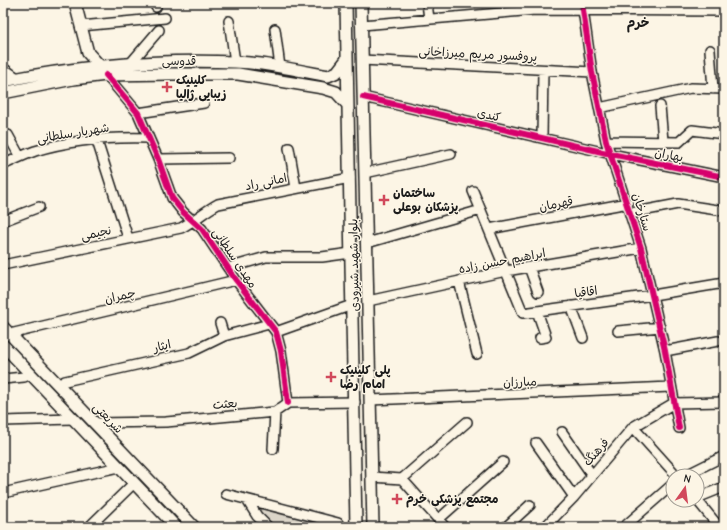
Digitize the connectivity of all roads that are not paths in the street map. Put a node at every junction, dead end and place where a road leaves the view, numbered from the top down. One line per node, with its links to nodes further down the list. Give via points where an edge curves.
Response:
1 (75, 3): 12 (main road)
2 (346, 3): 17 (main road, بلوار شهید شیرودی)
3 (361, 3): 11 (main road, بلوار شهید شیرودی)
4 (427, 3): 9 (street)
5 (535, 6): 6 (street); 9 (street)
6 (582, 6): 7 (street); 26 (street, ستارخان)
7 (724, 11)
8 (165, 18): 12 (street)
9 (430, 19): 11 (street)
10 (229, 21): 19 (street)
11 (362, 25): 18 (main road, بلوار شهید شیرودی)
12 (81, 26): 16 (main road)
13 (275, 29): 23 (street)
14 (159, 30): 20 (street)
15 (710, 50): 32 (street)
16 (88, 53): 21 (main road); 22 (main road)
17 (347, 59): 28 (main road, via 340,70); 37 (main road, بلوار شهید شیرودی)
18 (362, 60): 25 (street, پروفسور مریم میرزاخانی); 35 (main road, بلوار شهید شیرودی)
19 (235, 62): 20 (main road, قدوسی); 23 (main road, قدوسی)
20 (130, 64): 21 (main road, قدوسی)
21 (99, 65): 22 (main road, قدوسی)
22 (82, 67): 29 (main road, قدوسی)
23 (280, 67): 28 (main road, قدوسی)
24 (3, 68): 29 (street)
25 (543, 70): 26 (street, پروفسور مریم میرزاخانی); 44 (street)
26 (592, 72): 39 (street, ستارخان)
27 (106, 75): 31 (main road, قدوسی, via 238,74); 34 (main road, قدوسی); 40 (street, مهدی سلطانی)
28 (328, 76): 31 (main road, via 332,83)
29 (17, 78): 30 (main road, قدوسی)
30 (3, 81)
31 (323, 88): 37 (main road, قدوسی, via 336,92)
32 (713, 89): 33 (street); 39 (street, via 692,88)
33 (724, 89)
34 (3, 93)
35 (363, 97): 44 (street, کندی); 55 (main road, بلوار شهید شیرودی)
36 (204, 103): 40 (street)
37 (348, 105): 57 (main road, بلوار شهید شیرودی)
38 (660, 106): 47 (street)
39 (599, 108): 46 (street, ستارخان)
40 (138, 113): 43 (street, مهدی سلطانی)
41 (724, 134): 47 (street, via 692,130 679,142)
42 (8, 135): 51 (street)
43 (148, 138): 45 (street, شهریار سلطانی, via 123,137); 53 (street, مهدی سلطانی)
44 (542, 138): 50 (street, کندی)
45 (97, 141): 51 (street, شهریار سلطانی, via 63,144); 68 (street)
46 (606, 141): 47 (street); 50 (street, ستارخان)
47 (663, 142)
48 (289, 148): 58 (street)
49 (451, 154): 55 (street)
50 (611, 154): 56 (street, بهاران); 60 (street, ستارخان)
51 (20, 157): 54 (street, شهریار سلطانی)
52 (229, 158): 53 (street)
53 (158, 159): 66 (street, مهدی سلطانی, via 172,198)
54 (3, 165)
55 (365, 173): 69 (main road, بلوار شهید شیرودی)
56 (724, 177)
57 (350, 178): 58 (street, امانی راد); 71 (main road, بلوار شهید شیرودی)
58 (296, 188): 66 (street, امانی راد, via 218,204)
59 (473, 191): 62 (street)
60 (628, 203): 64 (street, ستارخان); 67 (street, قهرمان)
61 (39, 207): 65 (street)
62 (481, 210): 67 (street); 69 (street)
63 (724, 211): 64 (street, via 678,204)
64 (631, 213): 70 (street, ستارخان)
65 (3, 221)
66 (192, 222): 68 (street, نجیمی, via 181,228); 74 (street, مهدی سلطانی, via 202,229)
67 (489, 230): 75 (street)
68 (128, 238): 72 (street, نجیمی)
69 (367, 243): 81 (main road, بلوار شهید شیرودی)
70 (641, 248): 73 (street, ابراهیم حسن زاده); 80 (street, ستارخان)
71 (351, 253): 74 (street, via 322,257 266,257); 82 (main road, بلوار شهید شیرودی)
72 (3, 265)
73 (529, 266): 75 (street, ابراهیم حسن زاده); 79 (street)
74 (228, 268): 76 (street, مهدی سلطانی)
75 (506, 271): 77 (street, ابراهیم حسن زاده); 84 (street, اقاقیا, via 523,312)
76 (236, 280): 86 (street, مهدی سلطانی); 88 (street, چمران)
77 (459, 281): 81 (street, ابراهیم حسن زاده); 97 (street)
78 (724, 283): 80 (street, اقاقیا)
79 (538, 292)
80 (653, 295): 83 (street, اقاقیا); 87 (street, ستارخان)
81 (368, 301): 102 (main road, بلوار شهید شیرودی)
82 (352, 306): 90 (street); 103 (main road, بلوار شهید شیرودی)
83 (571, 306): 84 (street, اقاقیا); 93 (street)
84 (537, 311): 92 (street, via 546,337)
85 (220, 323): 91 (street)
86 (269, 324): 90 (street, مهدی سلطانی); 91 (street, ایثار)
87 (660, 326): 89 (street); 96 (street, ستارخان)
88 (6, 330): 100 (main road, شریعتی)
89 (618, 331)
90 (276, 332): 105 (street, مهدی سلطانی)
91 (224, 336): 100 (street, ایثار, via 189,353 65,381)
92 (540, 338)
93 (583, 338)
94 (718, 341): 96 (street)
95 (3, 345): 98 (main road)
96 (665, 351): 101 (street, ستارخان)
97 (477, 354)
98 (31, 374): 99 (street); 108 (main road)
99 (3, 379)
100 (58, 385): 111 (main road, شریعتی)
101 (671, 388): 102 (street, مبارزان); 106 (street, ستارخان)
102 (370, 400): 123 (main road, بلوار شهید شیرودی)
103 (354, 402): 105 (street); 142 (main road, بلوار شهید شیرودی)
104 (724, 402): 106 (street)
105 (288, 403): 107 (street, بعثت)
106 (674, 404): 112 (street, فرهنگ); 113 (street, ستارخان)
107 (275, 412): 111 (street, بعثت, via 166,422); 116 (street)
108 (73, 419): 109 (street); 119 (main road)
109 (3, 422)
110 (467, 422): 124 (street)
111 (94, 423): 139 (main road, شریعتی)
112 (634, 427): 120 (street); 122 (street, فرهنگ)
113 (679, 428)
114 (562, 432): 122 (street)
115 (536, 443): 131 (street)
116 (273, 449)
117 (724, 456): 121 (street)
118 (503, 462): 135 (street)
119 (119, 467): 125 (main road); 128 (street)
120 (670, 468)
121 (700, 468)
122 (592, 475): 131 (street, فرهنگ)
123 (372, 477): 124 (street); 143 (main road, بلوار شهید شیرودی)
124 (402, 479): 135 (street)
125 (134, 483): 137 (main road); 138 (street)
126 (724, 486): 130 (street)
127 (665, 491): 147 (street)
128 (3, 493)
129 (226, 494): 132 (street)
130 (705, 495)
131 (574, 497): 146 (street, فرهنگ)
132 (247, 500): 140 (street); 141 (street, via 338,523)
133 (530, 505): 145 (street)
134 (704, 508): 136 (street)
135 (439, 519): 144 (street)
136 (717, 524): 148 (street)
137 (171, 526)
138 (89, 527)
139 (194, 527)
140 (268, 527)
141 (337, 527)
142 (356, 527)
143 (373, 527)
144 (445, 527)
145 (506, 527)
146 (545, 527)
147 (624, 527)
148 (707, 527)

